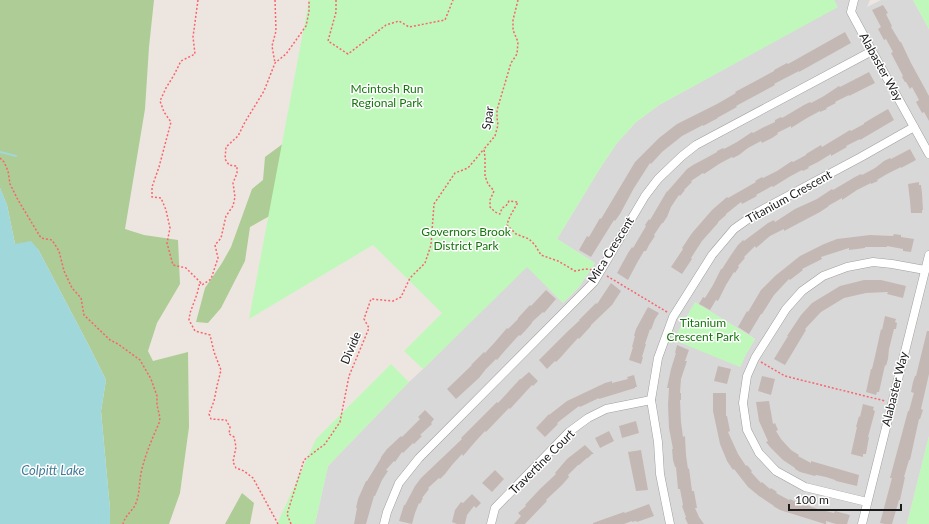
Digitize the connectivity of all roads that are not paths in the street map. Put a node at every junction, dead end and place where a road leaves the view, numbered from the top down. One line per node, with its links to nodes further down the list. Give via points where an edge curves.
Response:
1 (854, 0): 2 (street, Alabaster Way, via 851,12)
2 (872, 51): 3 (street, Alabaster Way); 9 (street, Mica Crescent, via 696,145 658,179 645,196 594,282 419,458 399,482 386,512)
3 (914, 127): 4 (street, Alabaster Way); 7 (street, Titanium Crescent, via 758,212 734,229 712,255 674,316 658,358)
4 (929, 154)
5 (929, 255): 6 (street, Alabaster Way)
6 (925, 270): 8 (street, Alabaster Way); 8 (street, via 873,262 847,267 824,276 802,291 786,309 755,358 747,376 743,402 747,430 759,453 776,471 805,487)
7 (651, 400): 10 (street, Travertine Court, via 606,409 569,432 495,508); 11 (street, Titanium Crescent, via 660,474)
8 (867, 502): 12 (street, Alabaster Way)
9 (384, 524)
10 (491, 524)
11 (670, 524)
12 (862, 524)

